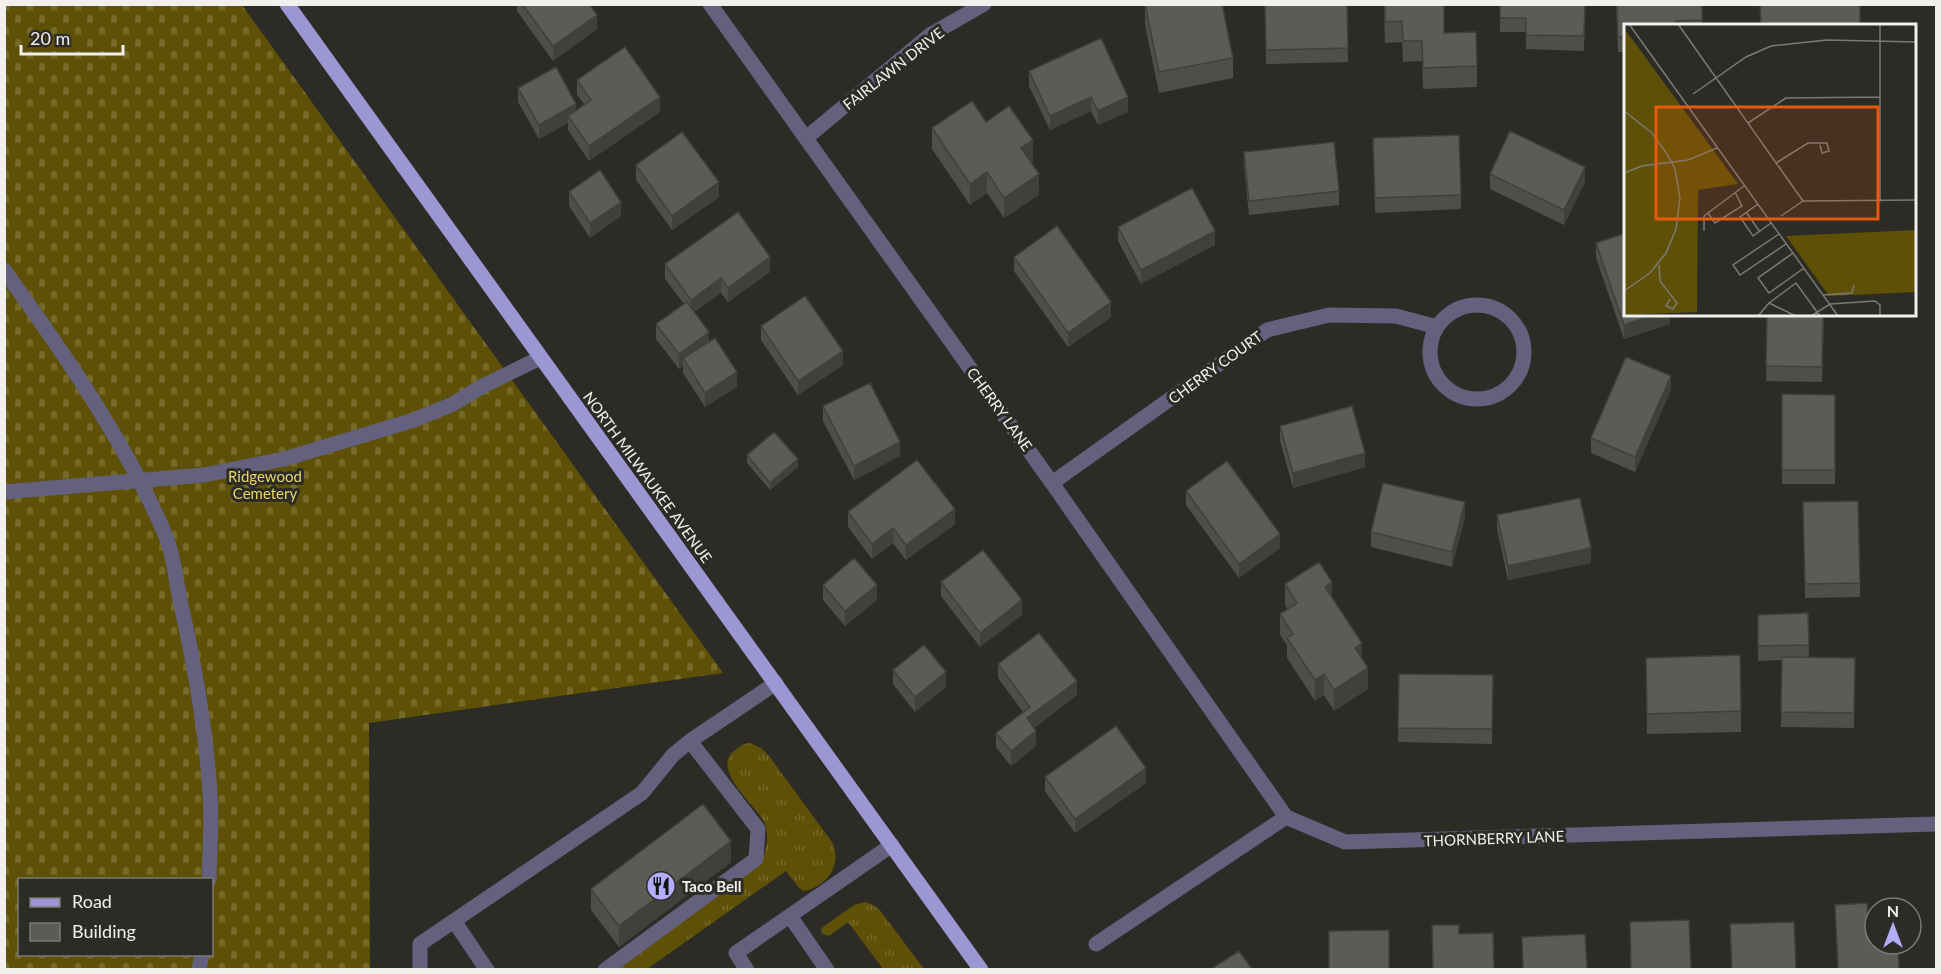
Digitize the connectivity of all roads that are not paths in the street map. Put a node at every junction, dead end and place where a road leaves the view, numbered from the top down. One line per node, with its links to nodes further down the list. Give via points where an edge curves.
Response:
1 (287, 4): 7 (main road, NORTH MILWAUKEE AVENUE)
2 (710, 4): 4 (street, CHERRY LANE)
3 (984, 4): 4 (street, FAIRLAWN DRIVE, via 930,35)
4 (806, 138): 9 (street, CHERRY LANE)
5 (4, 270): 8 (street, via 99,410)
6 (1437, 327): 6 (street, via 1430,341 1429,356 1442,385 1469,399 1484,399 1512,385 1524,357 1517,327 1506,315 1476,305 1447,315); 9 (street, CHERRY COURT, via 1396,316 1329,315 1267,330)
7 (540, 358): 8 (street, via 453,404 360,437 284,459 204,475); 11 (main road, NORTH MILWAUKEE AVENUE)
8 (139, 482): 10 (street); 16 (street, via 166,536 199,693 210,795)
9 (1052, 483): 13 (street, CHERRY LANE)
10 (4, 492)
11 (776, 683): 12 (street); 15 (main road, NORTH MILWAUKEE AVENUE)
12 (690, 741): 18 (street, via 642,793); 22 (street, via 758,829 756,859)
13 (1286, 817): 14 (street, THORNBERRY LANE, via 1345,842); 19 (street)
14 (1936, 824)
15 (892, 845): 17 (street); 25 (main road, NORTH MILWAUKEE AVENUE)
16 (209, 878)
17 (790, 916): 23 (street, via 736,953); 24 (street)
18 (454, 921): 20 (street, via 420,944); 21 (street)
19 (1096, 944)
20 (420, 969)
21 (487, 969)
22 (605, 969)
23 (747, 969)
24 (827, 969)
25 (981, 969)

